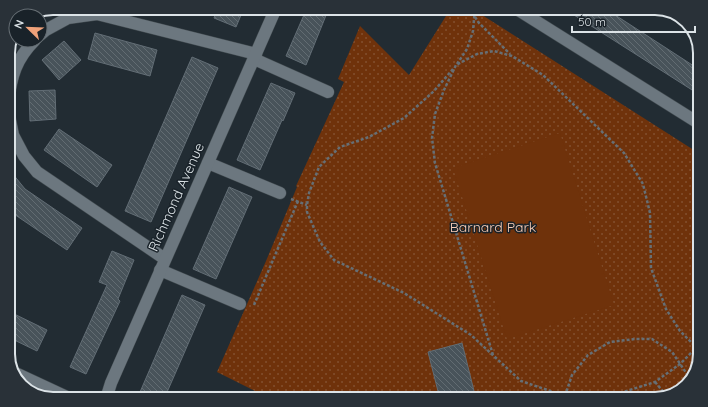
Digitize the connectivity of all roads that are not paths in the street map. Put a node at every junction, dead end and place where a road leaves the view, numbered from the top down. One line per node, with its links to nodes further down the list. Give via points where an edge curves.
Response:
1 (90, 15): 5 (street, via 68,18)
2 (101, 15): 7 (street)
3 (273, 15): 7 (street, Richmond Avenue)
4 (526, 15): 10 (street)
5 (48, 29)
6 (28, 48): 8 (street)
7 (255, 56): 9 (street); 12 (street, Richmond Avenue)
8 (15, 68)
9 (328, 92)
10 (693, 120)
11 (15, 139): 14 (street, via 24,156 38,172)
12 (208, 163): 13 (street); 14 (street, Richmond Avenue)
13 (280, 194)
14 (163, 264): 15 (street); 18 (street, Richmond Avenue)
15 (240, 304)
16 (23, 376): 17 (street)
17 (56, 392)
18 (108, 392)

